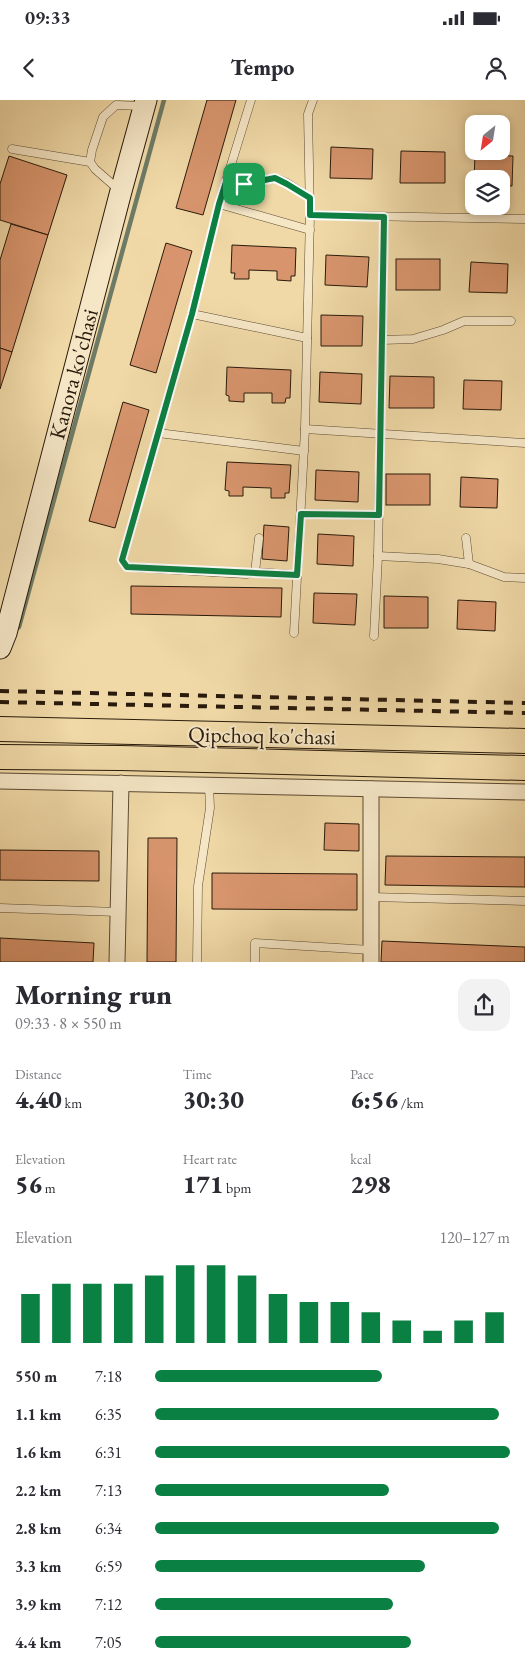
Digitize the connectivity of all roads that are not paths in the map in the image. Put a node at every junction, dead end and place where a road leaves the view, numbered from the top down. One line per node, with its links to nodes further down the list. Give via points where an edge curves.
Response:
1 (251, 100): 6 (lane)
2 (313, 100): 8 (lane, via 308,114)
3 (145, 103): 5 (lane, via 116,105 103,116); 7 (street, Kanora ko'chasi)
4 (12, 149): 5 (lane)
5 (90, 162): 7 (lane)
6 (226, 182): 8 (lane, via 244,184 275,178); 9 (lane)
7 (120, 192): 34 (street, Kanora ko'chasi)
8 (310, 198): 10 (lane)
9 (219, 204): 13 (lane); 14 (lane)
10 (310, 215): 11 (lane); 13 (lane)
11 (384, 217): 12 (lane); 17 (lane)
12 (525, 219)
13 (310, 230): 16 (lane)
14 (192, 314): 16 (lane); 19 (lane)
15 (511, 321): 17 (lane, via 464,321 413,339)
16 (307, 338): 18 (lane)
17 (382, 340): 20 (lane)
18 (305, 429): 20 (lane); 22 (lane)
19 (158, 433): 22 (lane); 29 (lane, via 122,560 127,567)
20 (381, 434): 21 (lane); 24 (lane)
21 (525, 443)
22 (304, 452): 23 (lane)
23 (301, 514): 24 (lane); 30 (lane)
24 (379, 515): 27 (lane)
25 (259, 538): 29 (lane)
26 (466, 538): 28 (lane)
27 (378, 556): 28 (lane); 33 (lane)
28 (469, 564): 31 (lane, via 504,577)
29 (255, 572): 30 (lane)
30 (297, 575): 32 (lane)
31 (525, 578)
32 (294, 633)
33 (374, 636)
34 (2, 643)
35 (0, 730): 36 (main road, Qipchoq ko'chasi)
36 (525, 741)
37 (0, 757): 38 (main road, Qipchoq ko'chasi)
38 (525, 768)
39 (0, 781): 40 (street)
40 (121, 782): 41 (street); 47 (street)
41 (209, 785): 42 (street); 50 (lane, via 210,808 198,886)
42 (371, 789): 43 (street); 44 (street)
43 (525, 792)
44 (370, 897): 45 (lane); 48 (street)
45 (525, 901)
46 (0, 908): 47 (lane)
47 (118, 912): 49 (street)
48 (371, 956): 51 (lane, via 255,943)
49 (117, 962)
50 (197, 962)
51 (255, 962)

